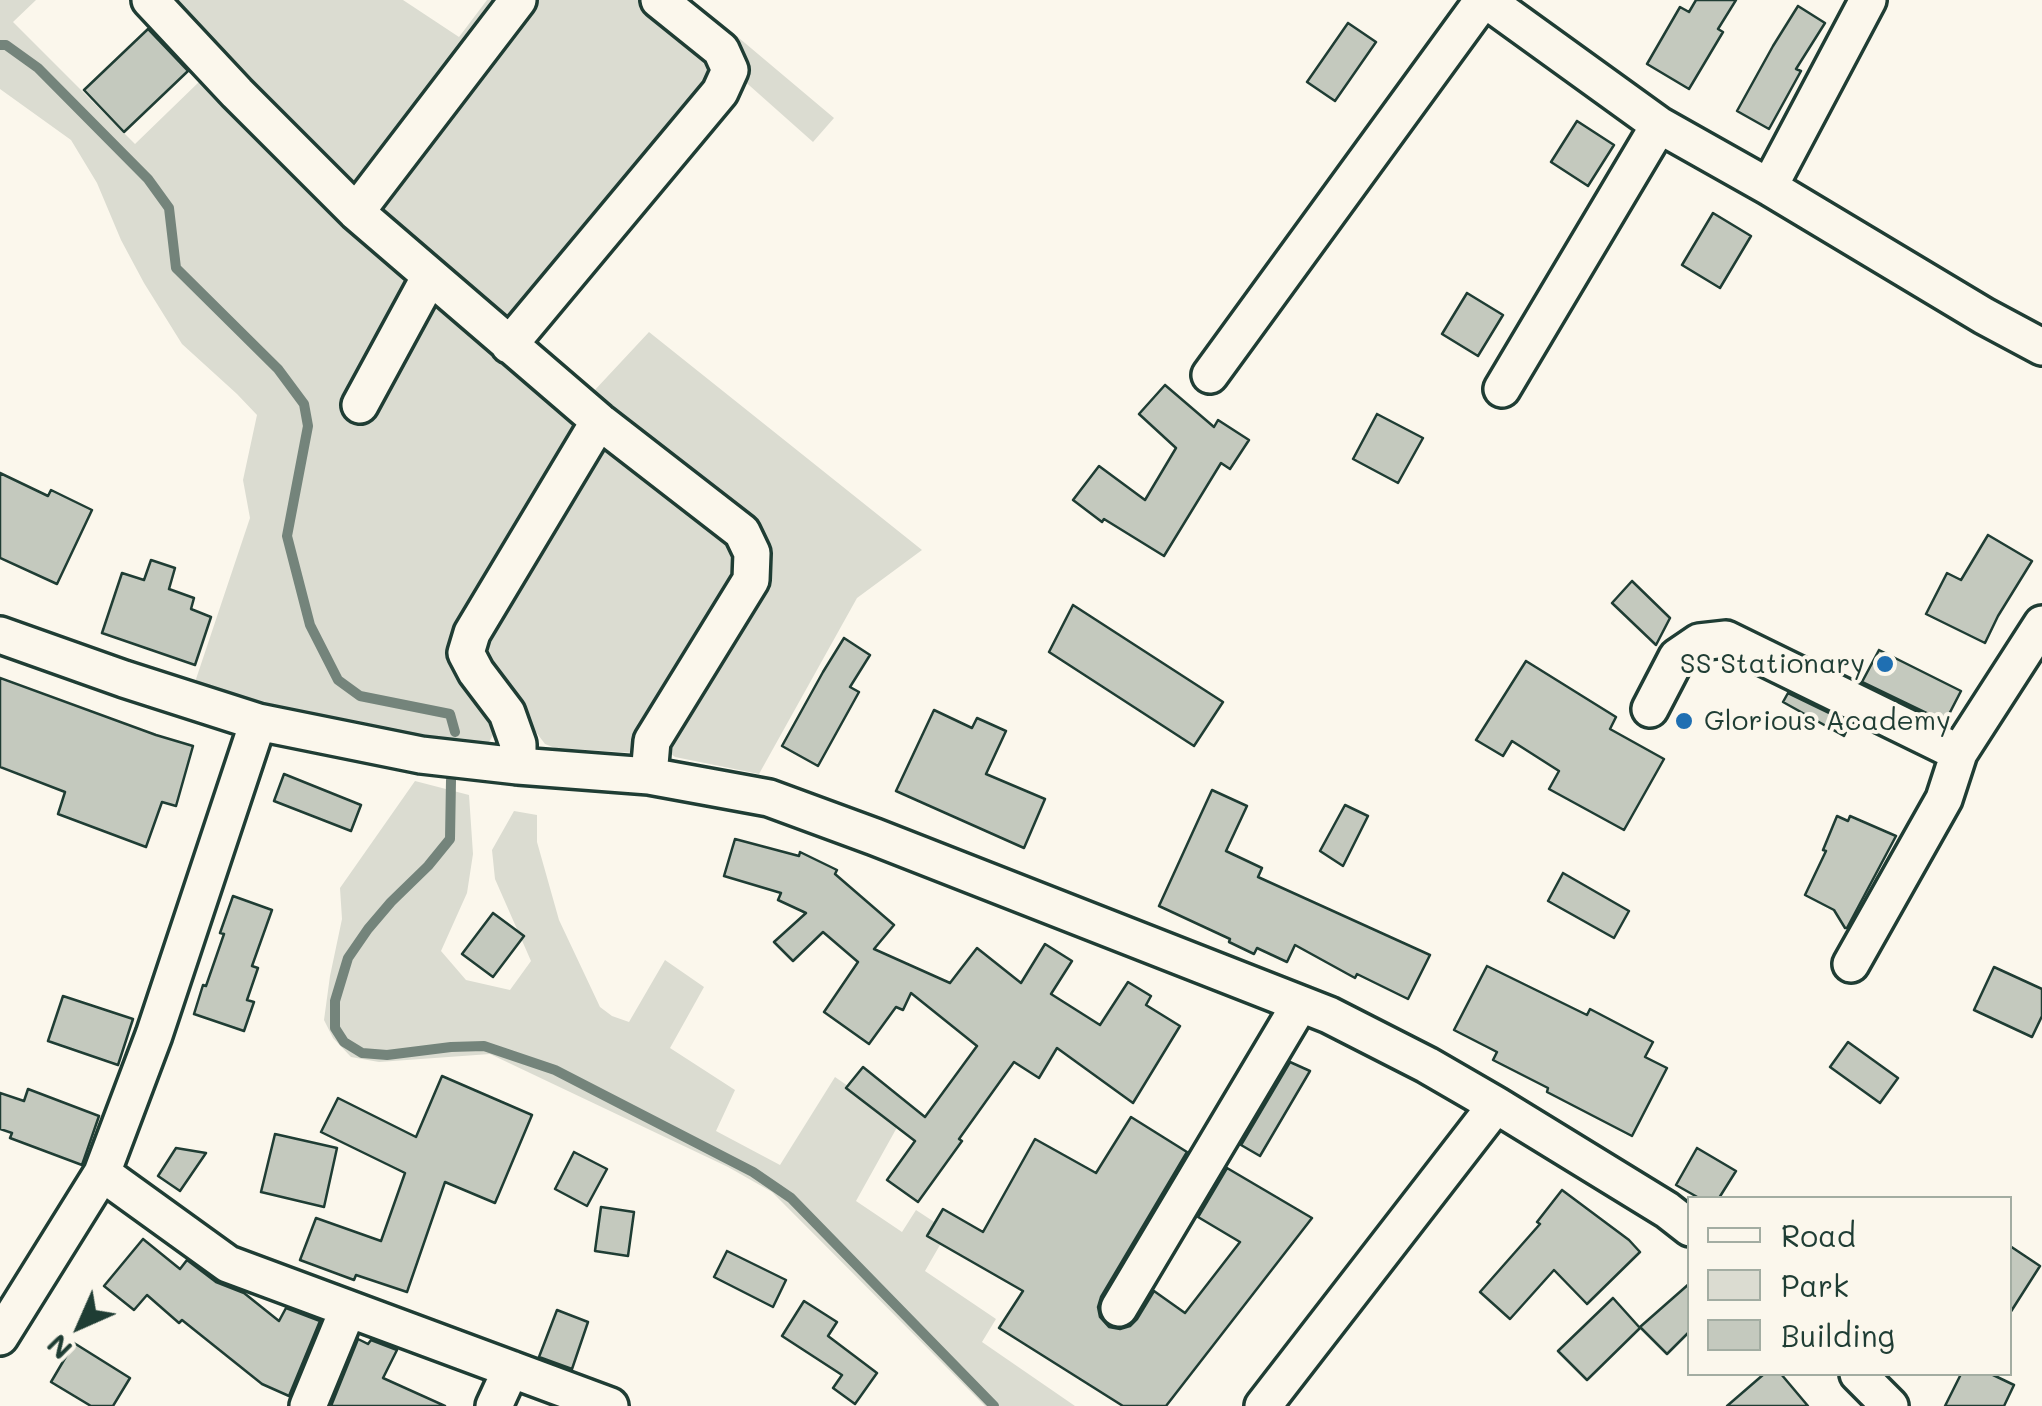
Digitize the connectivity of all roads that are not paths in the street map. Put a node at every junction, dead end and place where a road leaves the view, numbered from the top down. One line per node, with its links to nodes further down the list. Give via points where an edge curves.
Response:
1 (150, 0): 8 (street)
2 (518, 0): 8 (street)
3 (660, 0): 10 (street, via 721,50 730,70 720,92)
4 (1484, 0): 6 (street); 12 (street)
5 (1868, 0): 7 (street)
6 (1659, 125): 7 (street); 13 (street)
7 (1769, 187): 11 (street)
8 (356, 212): 9 (street)
9 (430, 276): 10 (street); 14 (street)
10 (509, 345): 15 (street)
11 (2042, 347)
12 (1210, 375)
13 (1502, 389)
14 (360, 405)
15 (599, 421): 21 (street, via 466,653 507,714); 22 (street, via 742,532 752,553 751,580 652,742)
16 (2042, 624): 20 (street)
17 (0, 635): 19 (street)
18 (1650, 709): 20 (street, via 1677,657 1699,642 1726,638)
19 (258, 722): 21 (street, via 421,755); 26 (street)
20 (1959, 752): 23 (street, via 1944,799)
21 (518, 766): 22 (street)
22 (650, 776): 24 (street, via 769,798)
23 (1851, 964)
24 (1300, 1004): 25 (street); 28 (street)
25 (1496, 1105): 27 (street); 36 (street)
26 (102, 1173): 29 (street, via 228,1264); 30 (street)
27 (1687, 1226)
28 (1119, 1308)
29 (348, 1309): 31 (street); 33 (street)
30 (0, 1337)
31 (512, 1369): 34 (street); 35 (street)
32 (1860, 1376): 37 (street)
33 (308, 1406)
34 (494, 1406)
35 (610, 1406)
36 (1263, 1406)
37 (1890, 1406)

